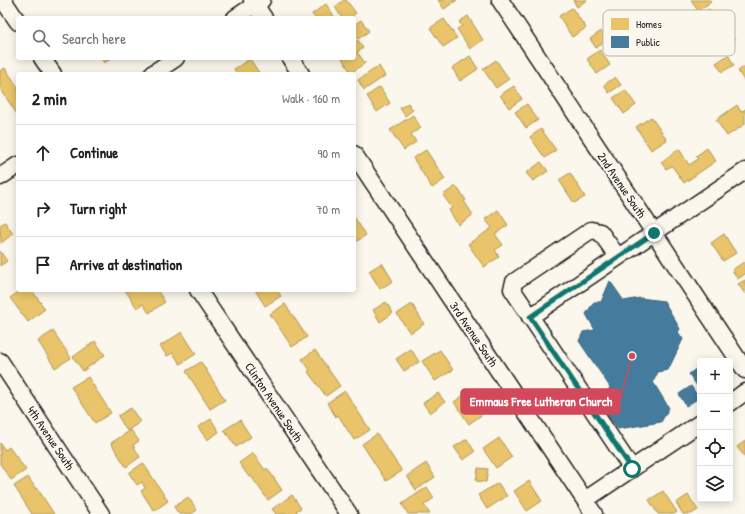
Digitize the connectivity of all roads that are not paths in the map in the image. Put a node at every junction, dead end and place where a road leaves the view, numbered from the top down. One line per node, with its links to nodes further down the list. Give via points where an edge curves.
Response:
1 (3, 0): 6 (street)
2 (500, 0): 17 (street, 2nd Avenue South)
3 (256, 2): 4 (street); 5 (street)
4 (238, 16)
5 (263, 16)
6 (16, 19)
7 (43, 60): 10 (street)
8 (173, 60): 11 (street)
9 (291, 60): 12 (street)
10 (52, 72)
11 (155, 72)
12 (300, 72)
13 (356, 157): 27 (street, 3rd Avenue South)
14 (16, 165): 16 (street)
15 (745, 171): 17 (street)
16 (0, 177)
17 (654, 233): 18 (street); 22 (street, 2nd Avenue South)
18 (618, 257): 20 (street); 20 (street, via 600,232 591,230 514,282 512,289)
19 (199, 292): 29 (street, Clinton Avenue South)
20 (530, 317): 26 (street)
21 (0, 361): 28 (street, 4th Avenue South)
22 (745, 370)
23 (745, 392): 24 (street)
24 (733, 401)
25 (697, 425): 26 (street)
26 (632, 469): 27 (street)
27 (584, 500): 30 (street, 3rd Avenue South)
28 (101, 514)
29 (349, 514)
30 (594, 514)

